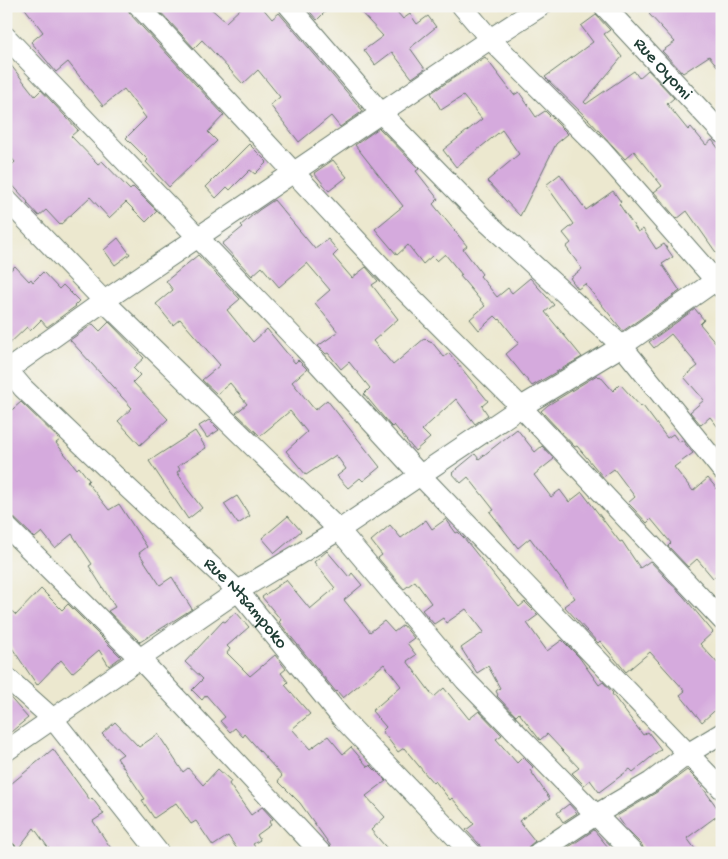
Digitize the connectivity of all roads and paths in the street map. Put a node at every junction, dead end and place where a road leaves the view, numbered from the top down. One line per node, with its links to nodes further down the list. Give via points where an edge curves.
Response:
1 (139, 6): 10 (street)
2 (289, 6): 8 (street)
3 (462, 6): 7 (street)
4 (540, 6): 7 (street)
5 (604, 6): 9 (street, Rue Oyomi)
6 (6, 37): 12 (street)
7 (490, 38): 8 (street); 13 (street, via 601,150)
8 (382, 114): 10 (street); 15 (street, via 489,224)
9 (722, 133)
10 (294, 173): 12 (street); 17 (street, via 391,277)
11 (6, 199): 14 (street)
12 (199, 237): 14 (street); 19 (street)
13 (719, 282): 15 (street)
14 (104, 301): 16 (street); 21 (street)
15 (622, 346): 17 (street); 18 (street)
16 (7, 370): 22 (street, Rue Ntsampoko)
17 (521, 407): 19 (street); 23 (street)
18 (722, 470)
19 (420, 475): 21 (street); 29 (street)
20 (6, 526): 24 (street)
21 (339, 530): 22 (street); 31 (street, via 466,680)
22 (238, 590): 24 (street); 34 (street, Rue Ntsampoko, via 341,717)
23 (722, 620)
24 (140, 659): 26 (street); 33 (street)
25 (6, 677): 26 (street)
26 (53, 719): 28 (street); 32 (street)
27 (722, 733): 29 (street)
28 (6, 751)
29 (689, 754): 30 (street); 31 (street, via 651,782)
30 (722, 789)
31 (597, 814): 35 (street); 36 (street)
32 (159, 853)
33 (321, 853)
34 (471, 853)
35 (538, 853)
36 (633, 853)

